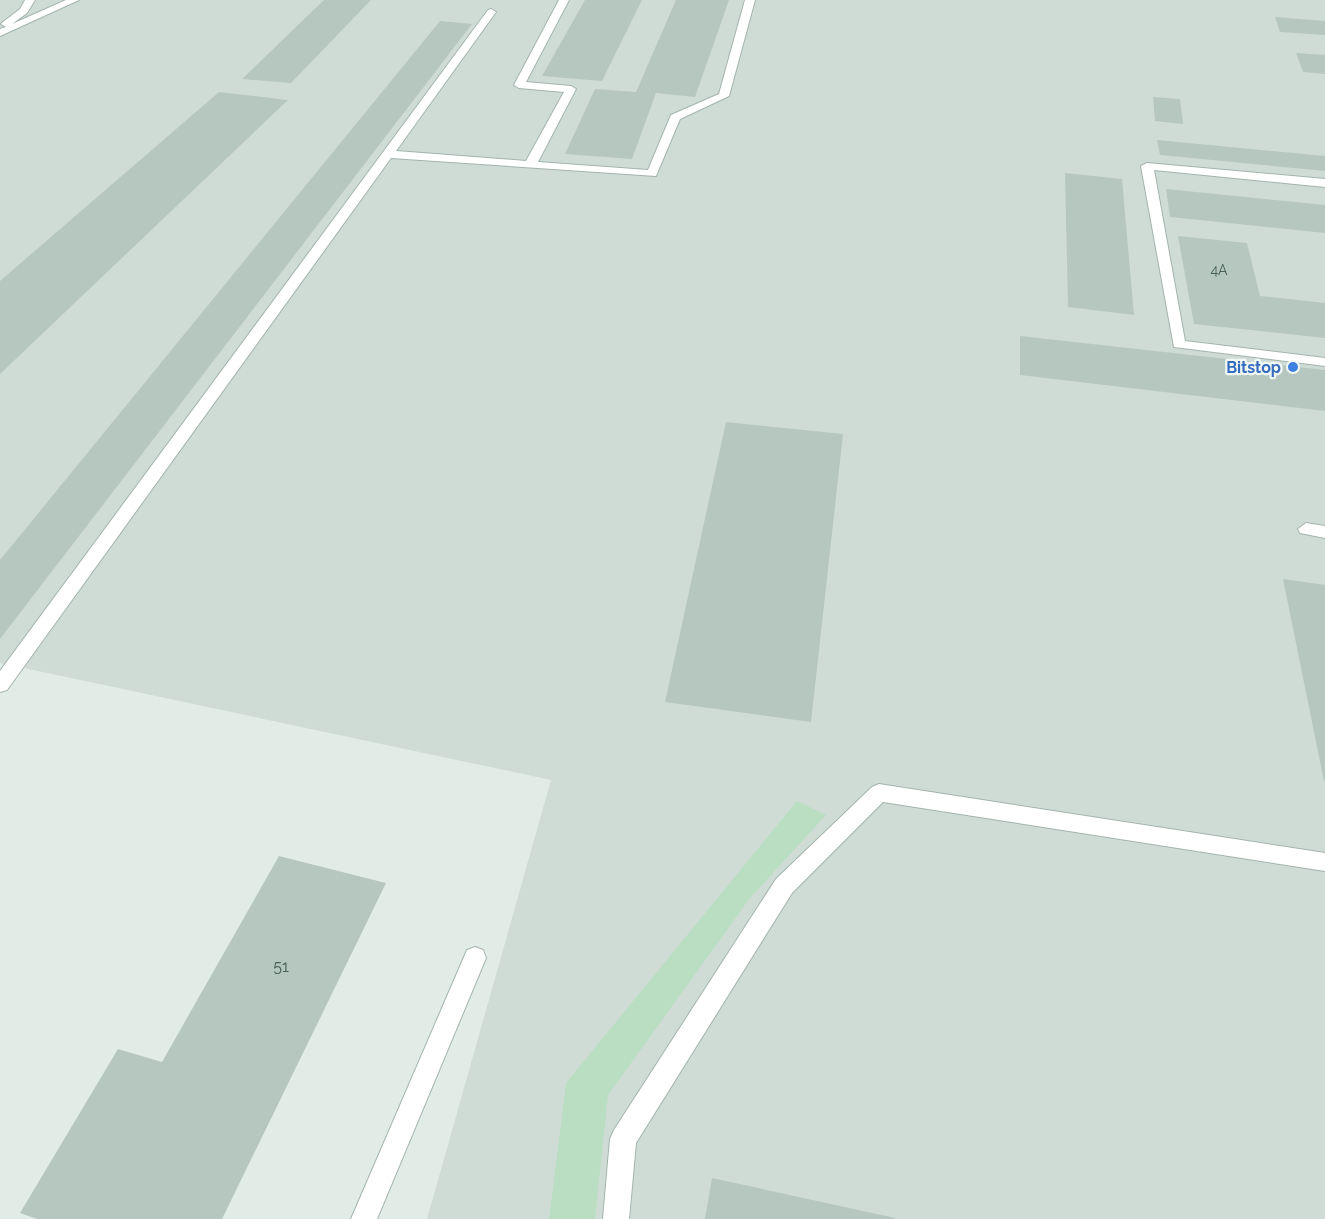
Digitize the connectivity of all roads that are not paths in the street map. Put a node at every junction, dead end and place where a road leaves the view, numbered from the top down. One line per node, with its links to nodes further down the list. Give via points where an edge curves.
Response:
1 (30, 0): 7 (lane)
2 (74, 0): 8 (lane)
3 (564, 0): 10 (lane, via 519,85 570,89)
4 (750, 0): 10 (lane, via 724,96 675,117 652,174)
5 (0, 11): 7 (lane)
6 (491, 12): 9 (lane)
7 (20, 14): 8 (lane)
8 (0, 31)
9 (390, 154): 10 (lane); 15 (lane)
10 (530, 165)
11 (1325, 183): 12 (lane, via 1147,166 1179,344)
12 (1325, 362)
13 (1306, 529): 14 (lane)
14 (1325, 532)
15 (0, 685)
16 (1325, 862): 19 (lane, via 879,793 784,886 623,1139)
17 (475, 958): 18 (lane)
18 (364, 1219)
19 (616, 1219)

